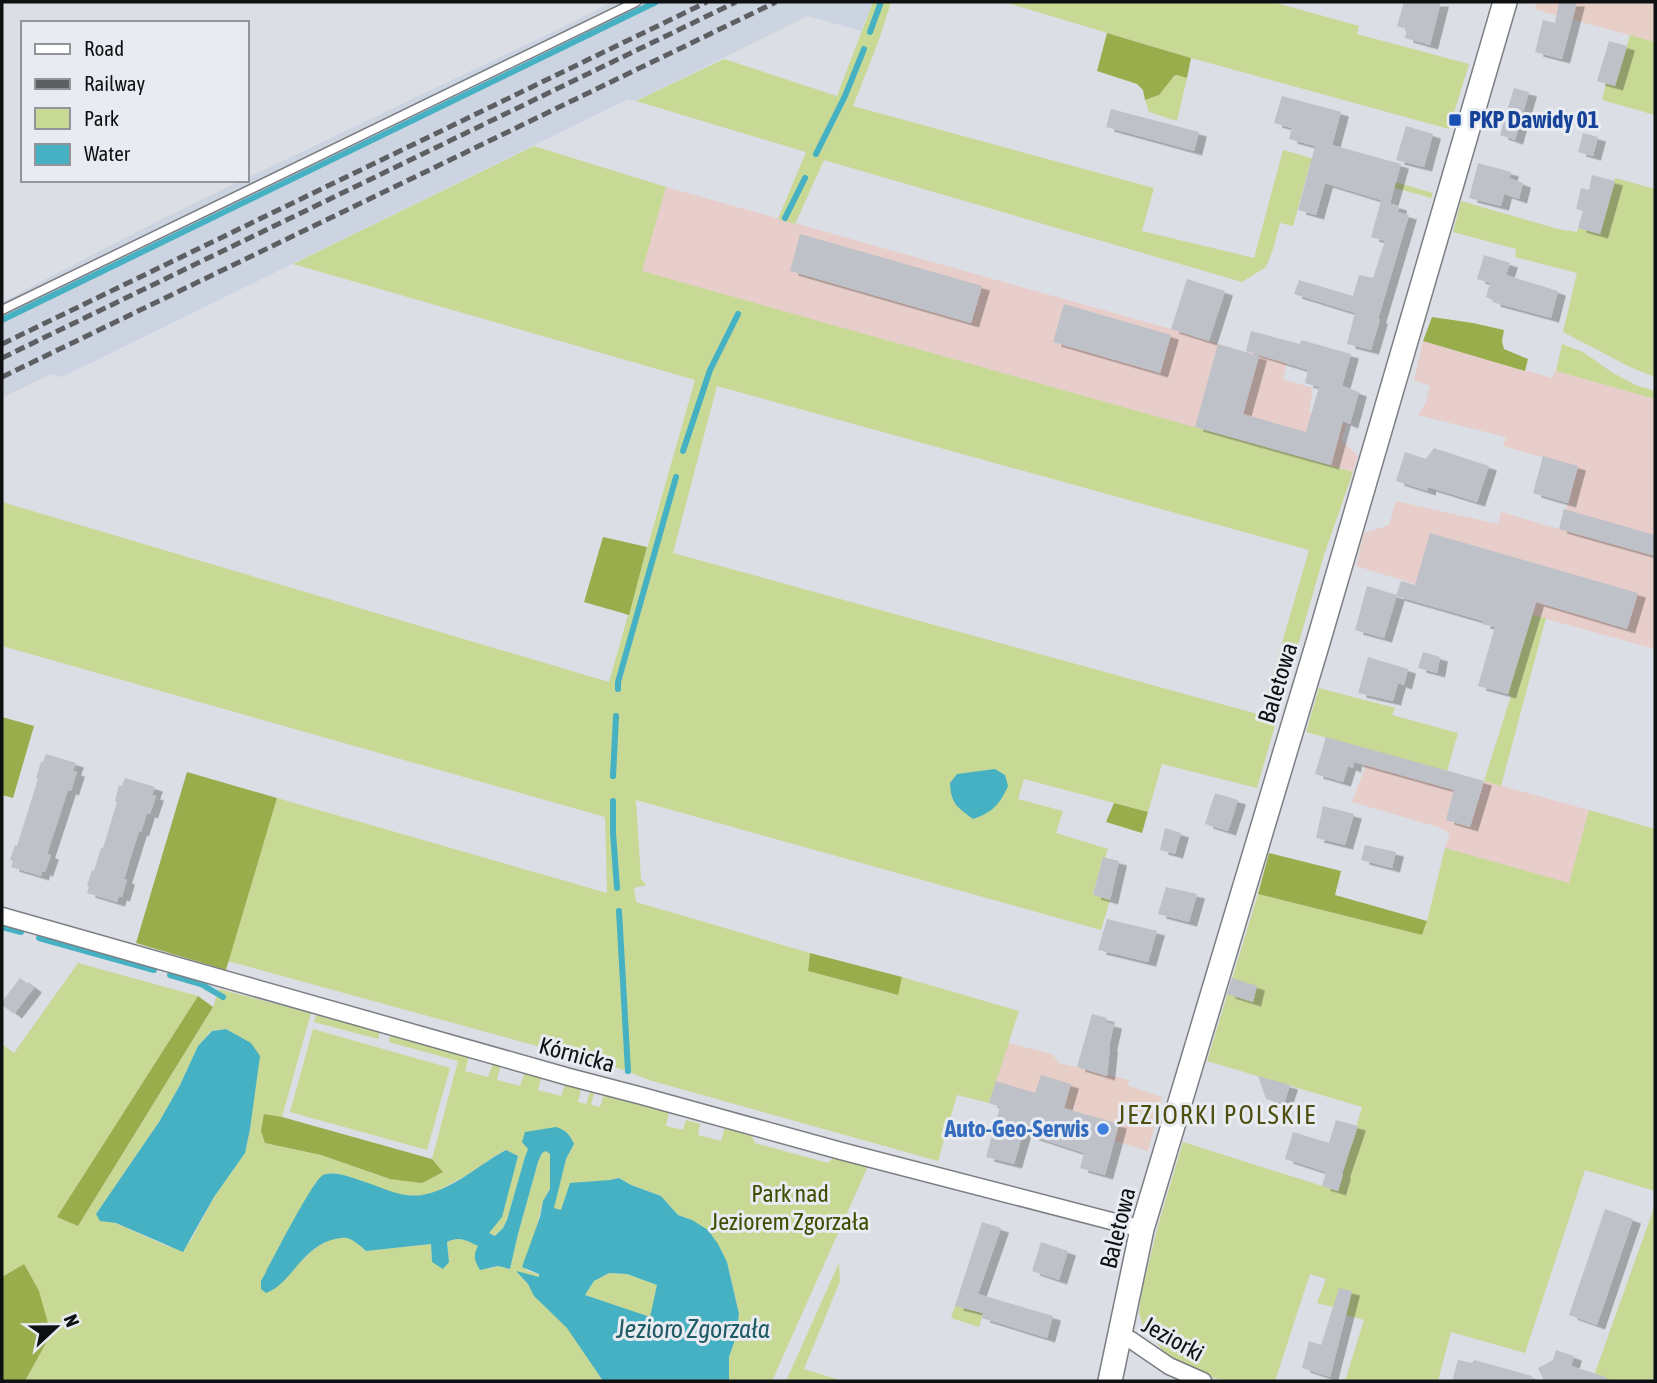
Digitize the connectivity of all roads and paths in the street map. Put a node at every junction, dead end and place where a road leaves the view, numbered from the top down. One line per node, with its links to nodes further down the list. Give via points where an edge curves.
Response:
1 (636, 2): 3 (lane)
2 (1505, 2): 5 (street, Baletowa)
3 (2, 310)
4 (2, 916): 5 (street, Kórnicka, via 569,1077)
5 (1142, 1228): 6 (street, Baletowa)
6 (1120, 1336): 7 (street, Baletowa); 8 (street, Jeziorki)
7 (1110, 1381)
8 (1203, 1381)

